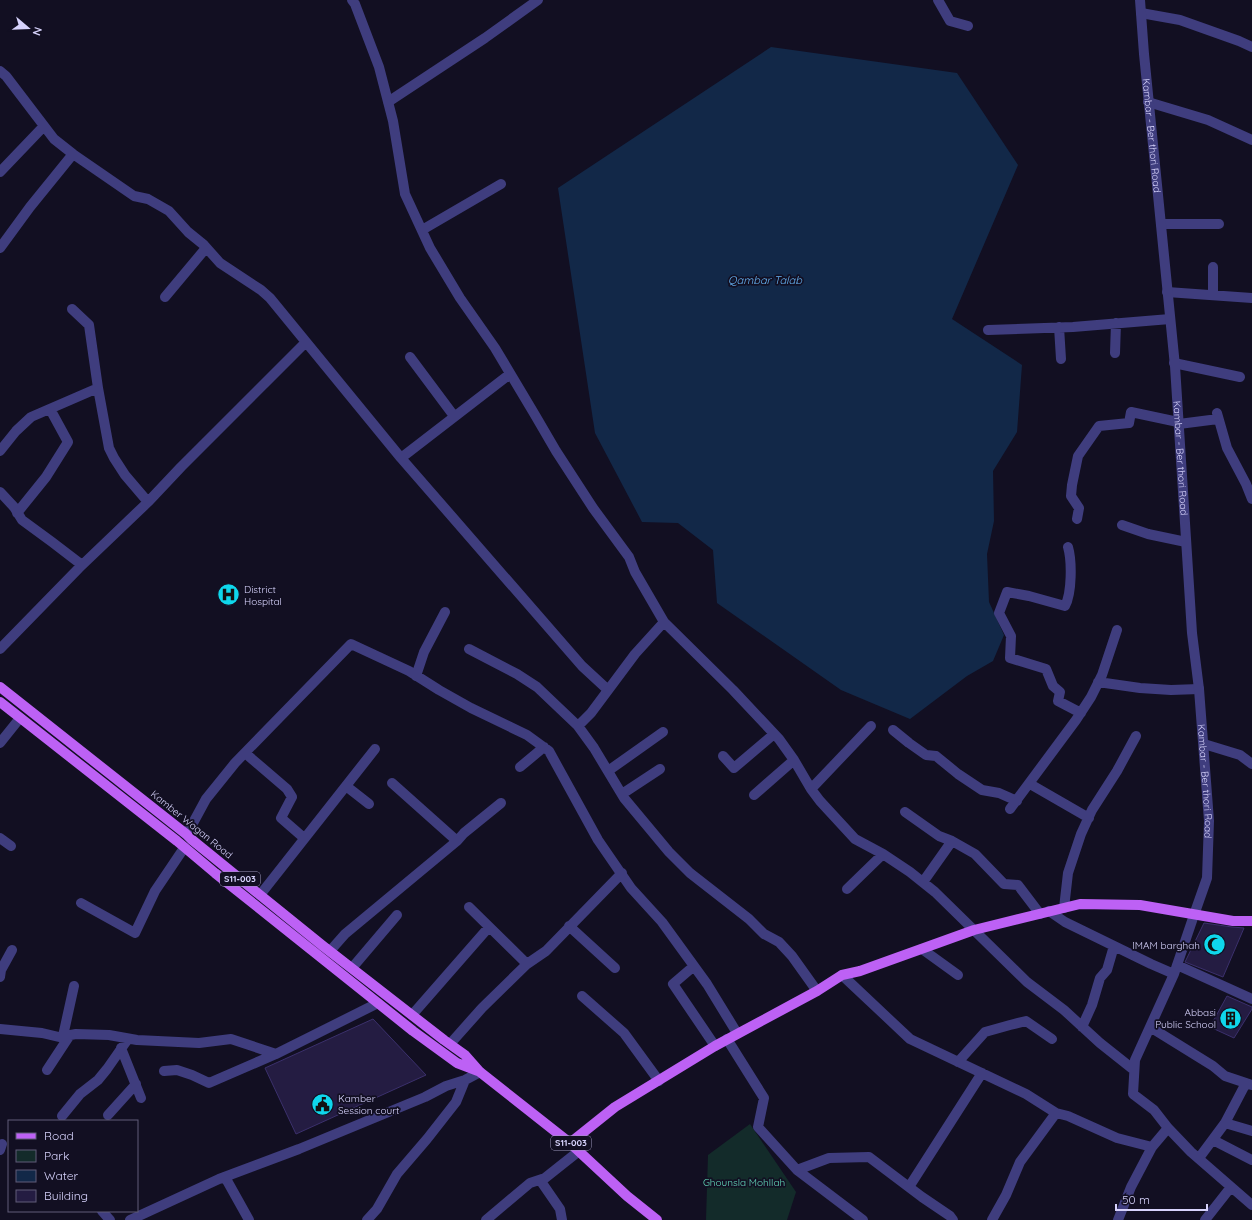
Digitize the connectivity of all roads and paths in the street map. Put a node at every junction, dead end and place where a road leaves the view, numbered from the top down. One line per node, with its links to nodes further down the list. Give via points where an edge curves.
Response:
1 (352, 0): 9 (street, via 379,67)
2 (538, 0): 9 (street)
3 (938, 0): 6 (street, via 950,21)
4 (1140, 0): 5 (street, Kambar - Ber thori Road)
5 (1141, 13): 7 (street, via 1180,20); 10 (street, Kambar - Ber thori Road)
6 (968, 26)
7 (1252, 47)
8 (0, 70): 11 (street)
9 (388, 102): 18 (street, via 405,194)
10 (1148, 102): 12 (street, via 1208,120); 16 (street, Kambar - Ber thori Road)
11 (44, 126): 13 (street, via 54,139); 14 (street)
12 (1252, 140)
13 (73, 154): 19 (street); 20 (street, via 134,196 148,199 169,211)
14 (0, 172)
15 (501, 184): 18 (street)
16 (1160, 224): 17 (street); 22 (street, Kambar - Ber thori Road)
17 (1219, 224)
18 (422, 230): 36 (street, via 460,298)
19 (0, 248)
20 (206, 248): 24 (street); 31 (street, via 220,263 270,298)
21 (1213, 267): 23 (street)
22 (1167, 292): 23 (street); 27 (street, Kambar - Ber thori Road)
23 (1213, 295): 25 (street)
24 (165, 297)
25 (1252, 298)
26 (72, 310): 38 (street, via 89,325)
27 (1170, 319): 28 (street); 35 (street, Kambar - Ber thori Road)
28 (1116, 323): 29 (street); 32 (street)
29 (1059, 327): 30 (street); 34 (street)
30 (988, 330)
31 (306, 342): 43 (street); 46 (street)
32 (1115, 353)
33 (410, 357): 40 (street)
34 (1061, 359)
35 (1174, 363): 37 (street); 41 (street, Kambar - Ber thori Road)
36 (510, 374): 40 (street); 54 (street, via 572,476 629,557)
37 (1240, 377)
38 (98, 388): 39 (street); 46 (street, via 109,448 126,475)
39 (50, 409): 42 (street, via 31,417); 47 (street, via 68,442 46,478)
40 (454, 416): 43 (street)
41 (1179, 423): 45 (street, via 1218,416 1227,448); 48 (street, via 1131,412 1129,423 1099,426 1078,456 1071,496 1079,508); 50 (street, Kambar - Ber thori Road)
42 (0, 450)
43 (401, 458): 62 (street, via 582,666)
44 (0, 492): 47 (street)
45 (1252, 499)
46 (148, 502): 52 (street)
47 (17, 513): 52 (street, via 22,520)
48 (1077, 519)
49 (1122, 525): 50 (street, via 1148,534)
50 (1186, 542): 61 (street, Kambar - Ber thori Road)
51 (1068, 547): 64 (street, via 1071,557 1070,583 1065,606 1007,592 998,613 1011,636 1010,658 1046,669 1052,686 1060,692 1058,701)
52 (82, 565): 56 (street)
53 (445, 612): 58 (street, via 424,652)
54 (664, 622): 62 (street, via 635,654); 70 (street)
55 (1117, 630): 59 (street)
56 (0, 649)
57 (469, 650): 66 (street, via 517,674 538,688)
58 (416, 676): 74 (street, via 471,708 527,735); 76 (street, via 350,644)
59 (1098, 682): 61 (street, via 1140,688); 64 (street)
60 (0, 687): 93 (main road, Kamber Wagan Road / S11-003)
61 (1199, 689): 73 (street, Kambar - Ber thori Road)
62 (608, 690): 66 (street)
63 (0, 702): 65 (main road, Kamber Wagan Road / S11-003)
64 (1081, 713): 84 (street)
65 (20, 718): 72 (street); 99 (main road, Kamber Wagan Road / S11-003)
66 (578, 726): 82 (street)
67 (871, 726): 86 (street)
68 (893, 730): 84 (street, via 926,754 936,756 982,790 999,793 1013,805)
69 (663, 732): 82 (street)
70 (774, 734): 77 (street, via 734,768); 78 (street)
71 (1136, 736): 92 (street)
72 (0, 743)
73 (1204, 744): 79 (street, via 1240,755); 110 (street, Kambar - Ber thori Road, via 1209,821 1207,878)
74 (544, 747): 80 (street); 101 (street, via 549,751 598,840)
75 (375, 749): 85 (street)
76 (245, 753): 93 (street, via 206,799); 95 (street, via 287,789 292,797 281,818)
77 (723, 756)
78 (794, 760): 86 (street); 88 (street)
79 (1250, 764)
80 (520, 767)
81 (660, 769): 87 (street)
82 (608, 771): 87 (street)
83 (392, 783): 96 (street)
84 (1030, 784): 92 (street)
85 (346, 786): 90 (street); 95 (street)
86 (811, 789): 100 (street, via 855,839)
87 (622, 794): 128 (street, via 669,852 690,873 749,919 764,934 779,942)
88 (754, 795)
89 (501, 803): 96 (street)
90 (369, 804)
91 (905, 812): 97 (street, via 939,836)
92 (1088, 818): 107 (street, via 1068,873)
93 (186, 834): 104 (main road, Kamber Wagan Road / S11-003)
94 (0, 838): 98 (street)
95 (304, 838): 104 (street)
96 (457, 841): 118 (street, via 345,934)
97 (952, 841): 102 (street); 108 (street, via 975,854 1004,884 1018,885)
98 (11, 846)
99 (184, 848): 105 (street, via 154,891 135,933); 131 (main road, Kamber Wagan Road / S11-003)
100 (883, 854): 102 (street); 103 (street)
101 (622, 873): 112 (street); 120 (street)
102 (923, 882): 114 (street)
103 (847, 889)
104 (260, 895): 118 (main road, Kamber Wagan Road / S11-003)
105 (81, 903)
106 (469, 907): 113 (street)
107 (1064, 908): 108 (main road); 110 (main road, via 1080,904 1140,905)
108 (1044, 913): 114 (main road); 115 (street)
109 (396, 915): 121 (street)
110 (1194, 915): 111 (main road); 123 (street, Kambar - Ber thori Road)
111 (1252, 921)
112 (570, 926): 119 (street, via 546,951); 122 (street)
113 (489, 927): 119 (street); 132 (street)
114 (974, 930): 116 (main road); 133 (street, via 1027,982)
115 (1114, 946): 123 (street, via 1151,964); 133 (street, via 1107,970 1100,978)
116 (922, 949): 124 (main road); 125 (street)
117 (12, 950): 126 (street)
118 (330, 951): 121 (main road, Kamber Wagan Road / S11-003)
119 (527, 964): 141 (street)
120 (694, 966): 136 (street); 142 (street, via 673,984)
121 (352, 968): 132 (main road, Kamber Wagan Road / S11-003)
122 (615, 968)
123 (1175, 969): 130 (street); 134 (street, Kambar - Ber thori Road)
124 (842, 975): 128 (main road); 145 (street, via 910,1039)
125 (958, 975)
126 (0, 977)
127 (74, 986): 137 (street)
128 (817, 991): 136 (main road)
129 (582, 996): 152 (street, via 624,1033)
130 (1252, 999)
131 (378, 1003): 144 (street); 149 (main road, Kamber Wagan Road / S11-003, via 457,1063)
132 (412, 1015): 141 (main road, Kamber Wagan Road / S11-003)
133 (1082, 1027): 147 (street)
134 (1150, 1027): 147 (street, Kambar - Ber thori Road, via 1135,1060); 154 (street, via 1225,1076)
135 (0, 1029): 137 (street)
136 (737, 1033): 139 (main road)
137 (66, 1036): 138 (street, via 109,1034); 146 (street)
138 (128, 1039): 143 (street); 144 (street, via 199,1043 231,1039)
139 (727, 1039): 142 (main road); 168 (street, via 764,1098 758,1127)
140 (1052, 1039): 145 (street, via 1026,1021 985,1032)
141 (450, 1044): 149 (main road, Kamber Wagan Road / S11-003, via 465,1055)
142 (715, 1046): 152 (main road)
143 (121, 1048): 153 (street); 158 (street, via 98,1080 80,1094)
144 (276, 1054): 148 (street, via 209,1083 177,1070)
145 (958, 1062): 150 (street)
146 (47, 1070)
147 (1134, 1070): 160 (street, Kambar - Ber thori Road, via 1133,1094 1154,1110)
148 (164, 1071)
149 (480, 1072): 151 (street); 163 (main road, Kamber Wagan Road / S11-003)
150 (982, 1073): 156 (street, via 1026,1094); 171 (street)
151 (465, 1080): 169 (street, via 300,1149); 178 (street, via 456,1102 397,1174 377,1209)
152 (659, 1081): 163 (main road, via 615,1107)
153 (136, 1084): 155 (street); 157 (street)
154 (1249, 1084): 159 (street)
155 (141, 1098)
156 (1056, 1113): 164 (street, via 1116,1138); 184 (street, via 1020,1162)
157 (108, 1115)
158 (62, 1116)
159 (1225, 1123): 161 (street); 162 (street)
160 (1168, 1128): 164 (street); 166 (street)
161 (1252, 1131)
162 (1213, 1140): 166 (street); 167 (street)
163 (570, 1143): 165 (main road, Kamber Wagan Road / S11-003)
164 (1152, 1147): 185 (street, via 1131,1187)
165 (579, 1150): 170 (street); 181 (main road, Kamber Wagan Road / S11-003, via 626,1196)
166 (1199, 1158): 172 (street)
167 (1252, 1160)
168 (797, 1170): 171 (street, via 829,1158 869,1156); 182 (street)
169 (225, 1176): 175 (street); 177 (street)
170 (540, 1180): 179 (street, via 530,1183); 180 (street, via 560,1209)
171 (910, 1187): 183 (street)
172 (1231, 1187): 173 (street); 186 (street)
173 (1252, 1205)
174 (103, 1212): 176 (street)
175 (245, 1218)
176 (110, 1220)
177 (130, 1220)
178 (367, 1220)
179 (486, 1220)
180 (562, 1220)
181 (657, 1220)
182 (862, 1220)
183 (953, 1220)
184 (992, 1220)
185 (1118, 1220)
186 (1205, 1220)

